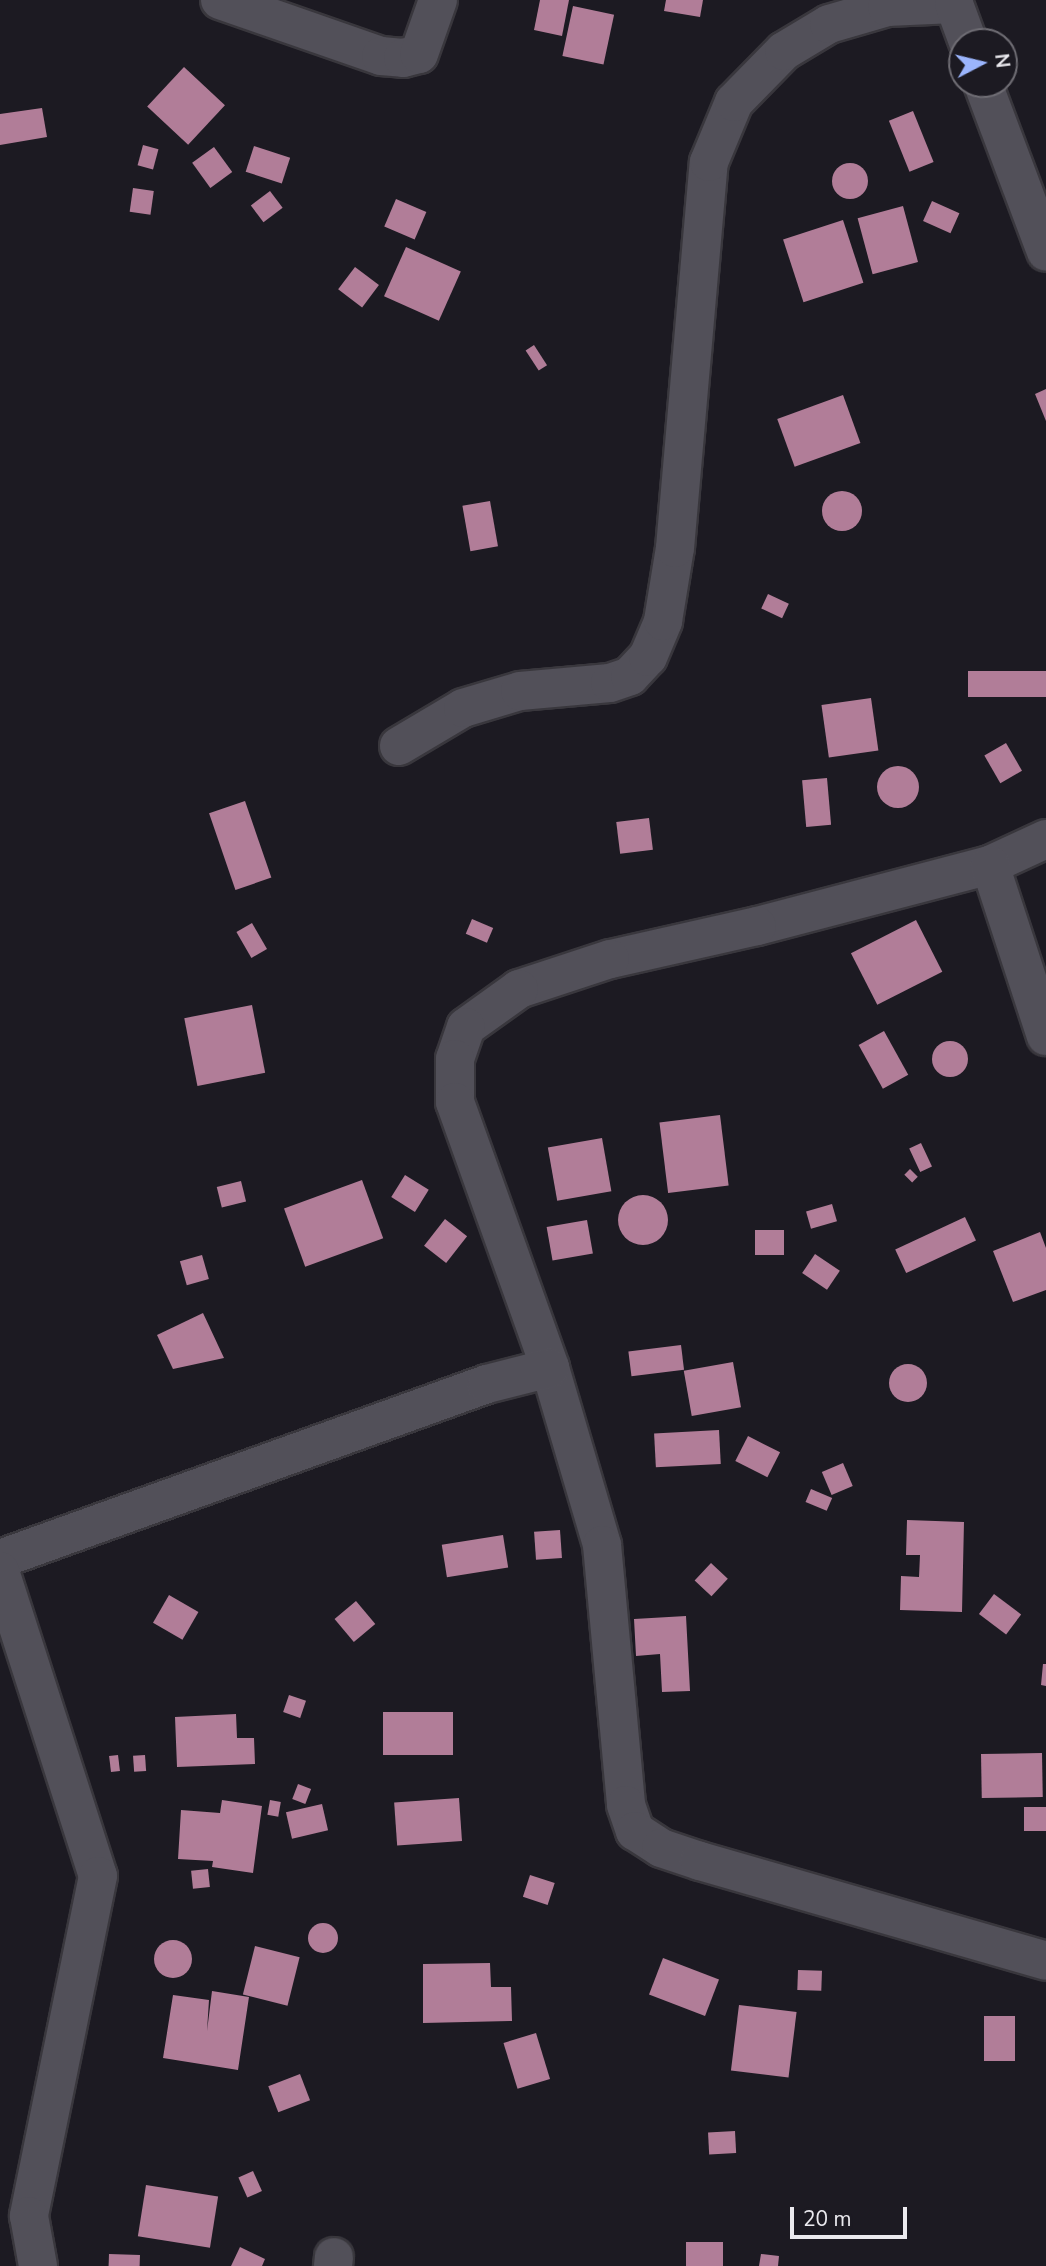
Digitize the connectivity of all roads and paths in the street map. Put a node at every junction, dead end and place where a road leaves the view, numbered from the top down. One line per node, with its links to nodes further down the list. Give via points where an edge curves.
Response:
1 (220, 0): 2 (street, via 381,56 402,58 418,54)
2 (438, 0)
3 (956, 1): 4 (street); 7 (street, via 887,8 829,24 784,51 734,102 709,162 696,267 675,548 663,621 648,657 630,676 610,682 520,691 463,708)
4 (964, 28)
5 (988, 98): 6 (street)
6 (1046, 252)
7 (399, 746)
8 (1046, 839): 9 (street)
9 (990, 866): 10 (street); 11 (street, via 610,959 519,989 466,1027 455,1059 455,1102)
10 (1046, 1036)
11 (550, 1368): 12 (street, via 487,1384); 14 (street, via 601,1545 626,1805 635,1831 661,1848 700,1861)
12 (0, 1559)
13 (0, 1571): 15 (street, via 98,1876 29,2216)
14 (1046, 1961)
15 (38, 2266)

